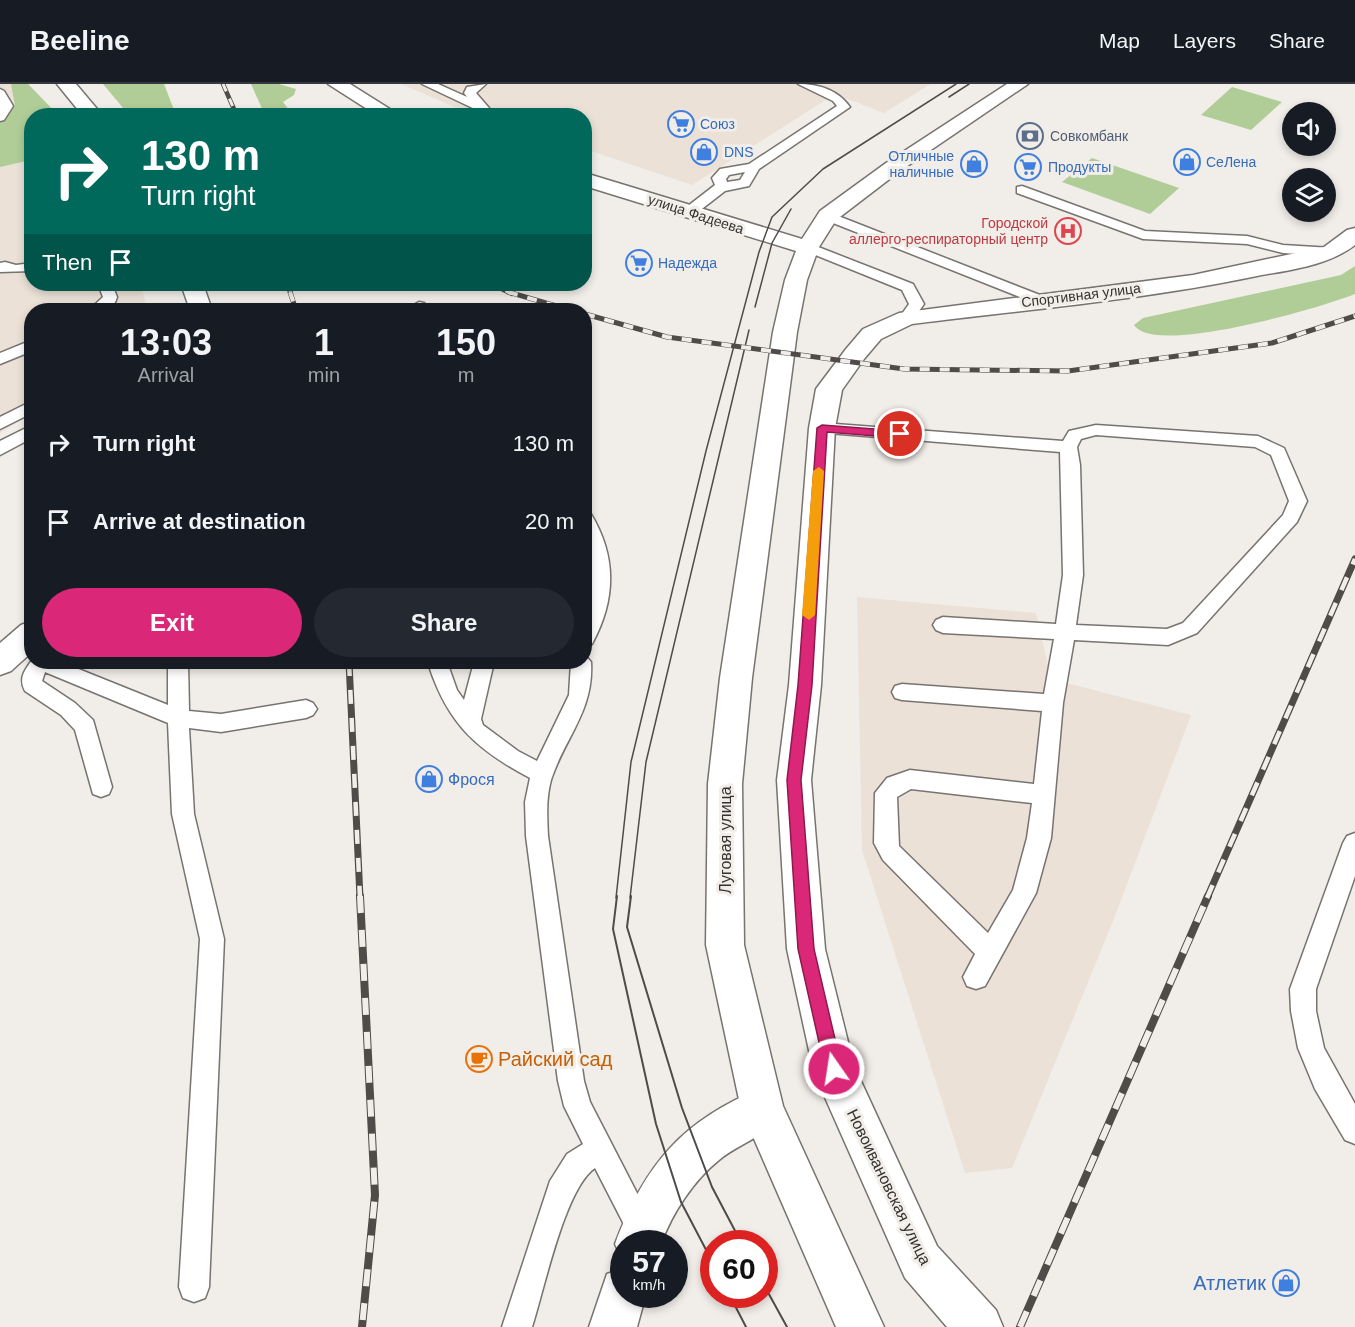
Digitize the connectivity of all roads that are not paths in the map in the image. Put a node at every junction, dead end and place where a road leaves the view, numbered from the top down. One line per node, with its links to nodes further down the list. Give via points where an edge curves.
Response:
1 (66, 84): 8 (main road)
2 (337, 84): 9 (main road)
3 (428, 84): 10 (lane)
4 (480, 84): 11 (lane, via 470,93)
5 (804, 84): 15 (lane, via 837,98 844,107 753,168 725,172 719,178 722,187)
6 (1019, 84): 16 (main road, via 893,167)
7 (0, 93): 12 (lane, via 7,106)
8 (87, 108)
9 (378, 108)
10 (473, 108)
11 (478, 108)
12 (0, 117)
13 (592, 181): 15 (main road, улица Фадеева)
14 (1022, 190): 19 (lane, via 1143,235 1247,240 1282,249)
15 (689, 212): 18 (main road, улица Фадеева)
16 (828, 216): 18 (main road); 22 (lane)
17 (1355, 235): 19 (main road, Спортивная улица)
18 (808, 246): 23 (lane, via 908,287 917,304); 54 (main road, Луговая улица, via 785,332 724,784 725,945)
19 (1332, 252): 22 (main road, Спортивная улица, via 1193,282)
20 (0, 268): 21 (lane)
21 (24, 268)
22 (1040, 300): 23 (main road, Спортивная улица)
23 (907, 318): 26 (main road, Спортивная улица, via 872,334)
24 (24, 348): 25 (lane)
25 (0, 359)
26 (826, 408): 30 (lane); 64 (main road, Новоивановская улица, via 794,780 806,949 834,1069 921,1262)
27 (24, 410): 28 (lane)
28 (0, 424)
29 (24, 435): 31 (lane)
30 (1068, 447): 35 (lane, via 1073,575); 35 (lane, via 1075,435 1096,430 1258,442 1278,452 1298,501 1291,518 1190,628 1168,637)
31 (0, 449)
32 (592, 534): 33 (lane, via 599,550 602,587)
33 (592, 618)
34 (943, 625): 35 (lane)
35 (1065, 632): 43 (lane)
36 (30, 669): 48 (lane, via 32,686 68,709 85,726)
37 (62, 669): 45 (lane)
38 (178, 669): 45 (lane)
39 (440, 669): 46 (lane, via 448,693)
40 (482, 669): 46 (lane)
41 (582, 669): 47 (lane, via 584,682 578,703)
42 (902, 692): 43 (lane)
43 (1053, 703): 49 (lane)
44 (306, 709): 45 (lane, via 221,723)
45 (178, 718): 59 (lane, via 183,814 212,939)
46 (470, 719): 47 (lane, via 475,731 487,742)
47 (542, 774): 56 (lane, via 536,810 537,836 571,1081 578,1106)
48 (101, 787)
49 (1044, 795): 52 (lane, via 1040,838 1024,893); 52 (lane, via 910,779 886,794 886,843 891,853)
50 (1355, 843): 51 (lane)
51 (1348, 882): 55 (lane, via 1303,989 1302,1010 1310,1052)
52 (990, 952): 53 (lane)
53 (976, 977)
54 (762, 1110): 58 (main road, via 698,1149 674,1179); 63 (main road, Луговая улица)
55 (1355, 1130)
56 (600, 1149): 57 (lane); 61 (lane, via 577,1164 560,1191)
57 (637, 1230)
58 (644, 1230)
59 (194, 1287)
60 (619, 1308): 62 (main road)
61 (517, 1327)
62 (613, 1327)
63 (860, 1327)
64 (979, 1327)

